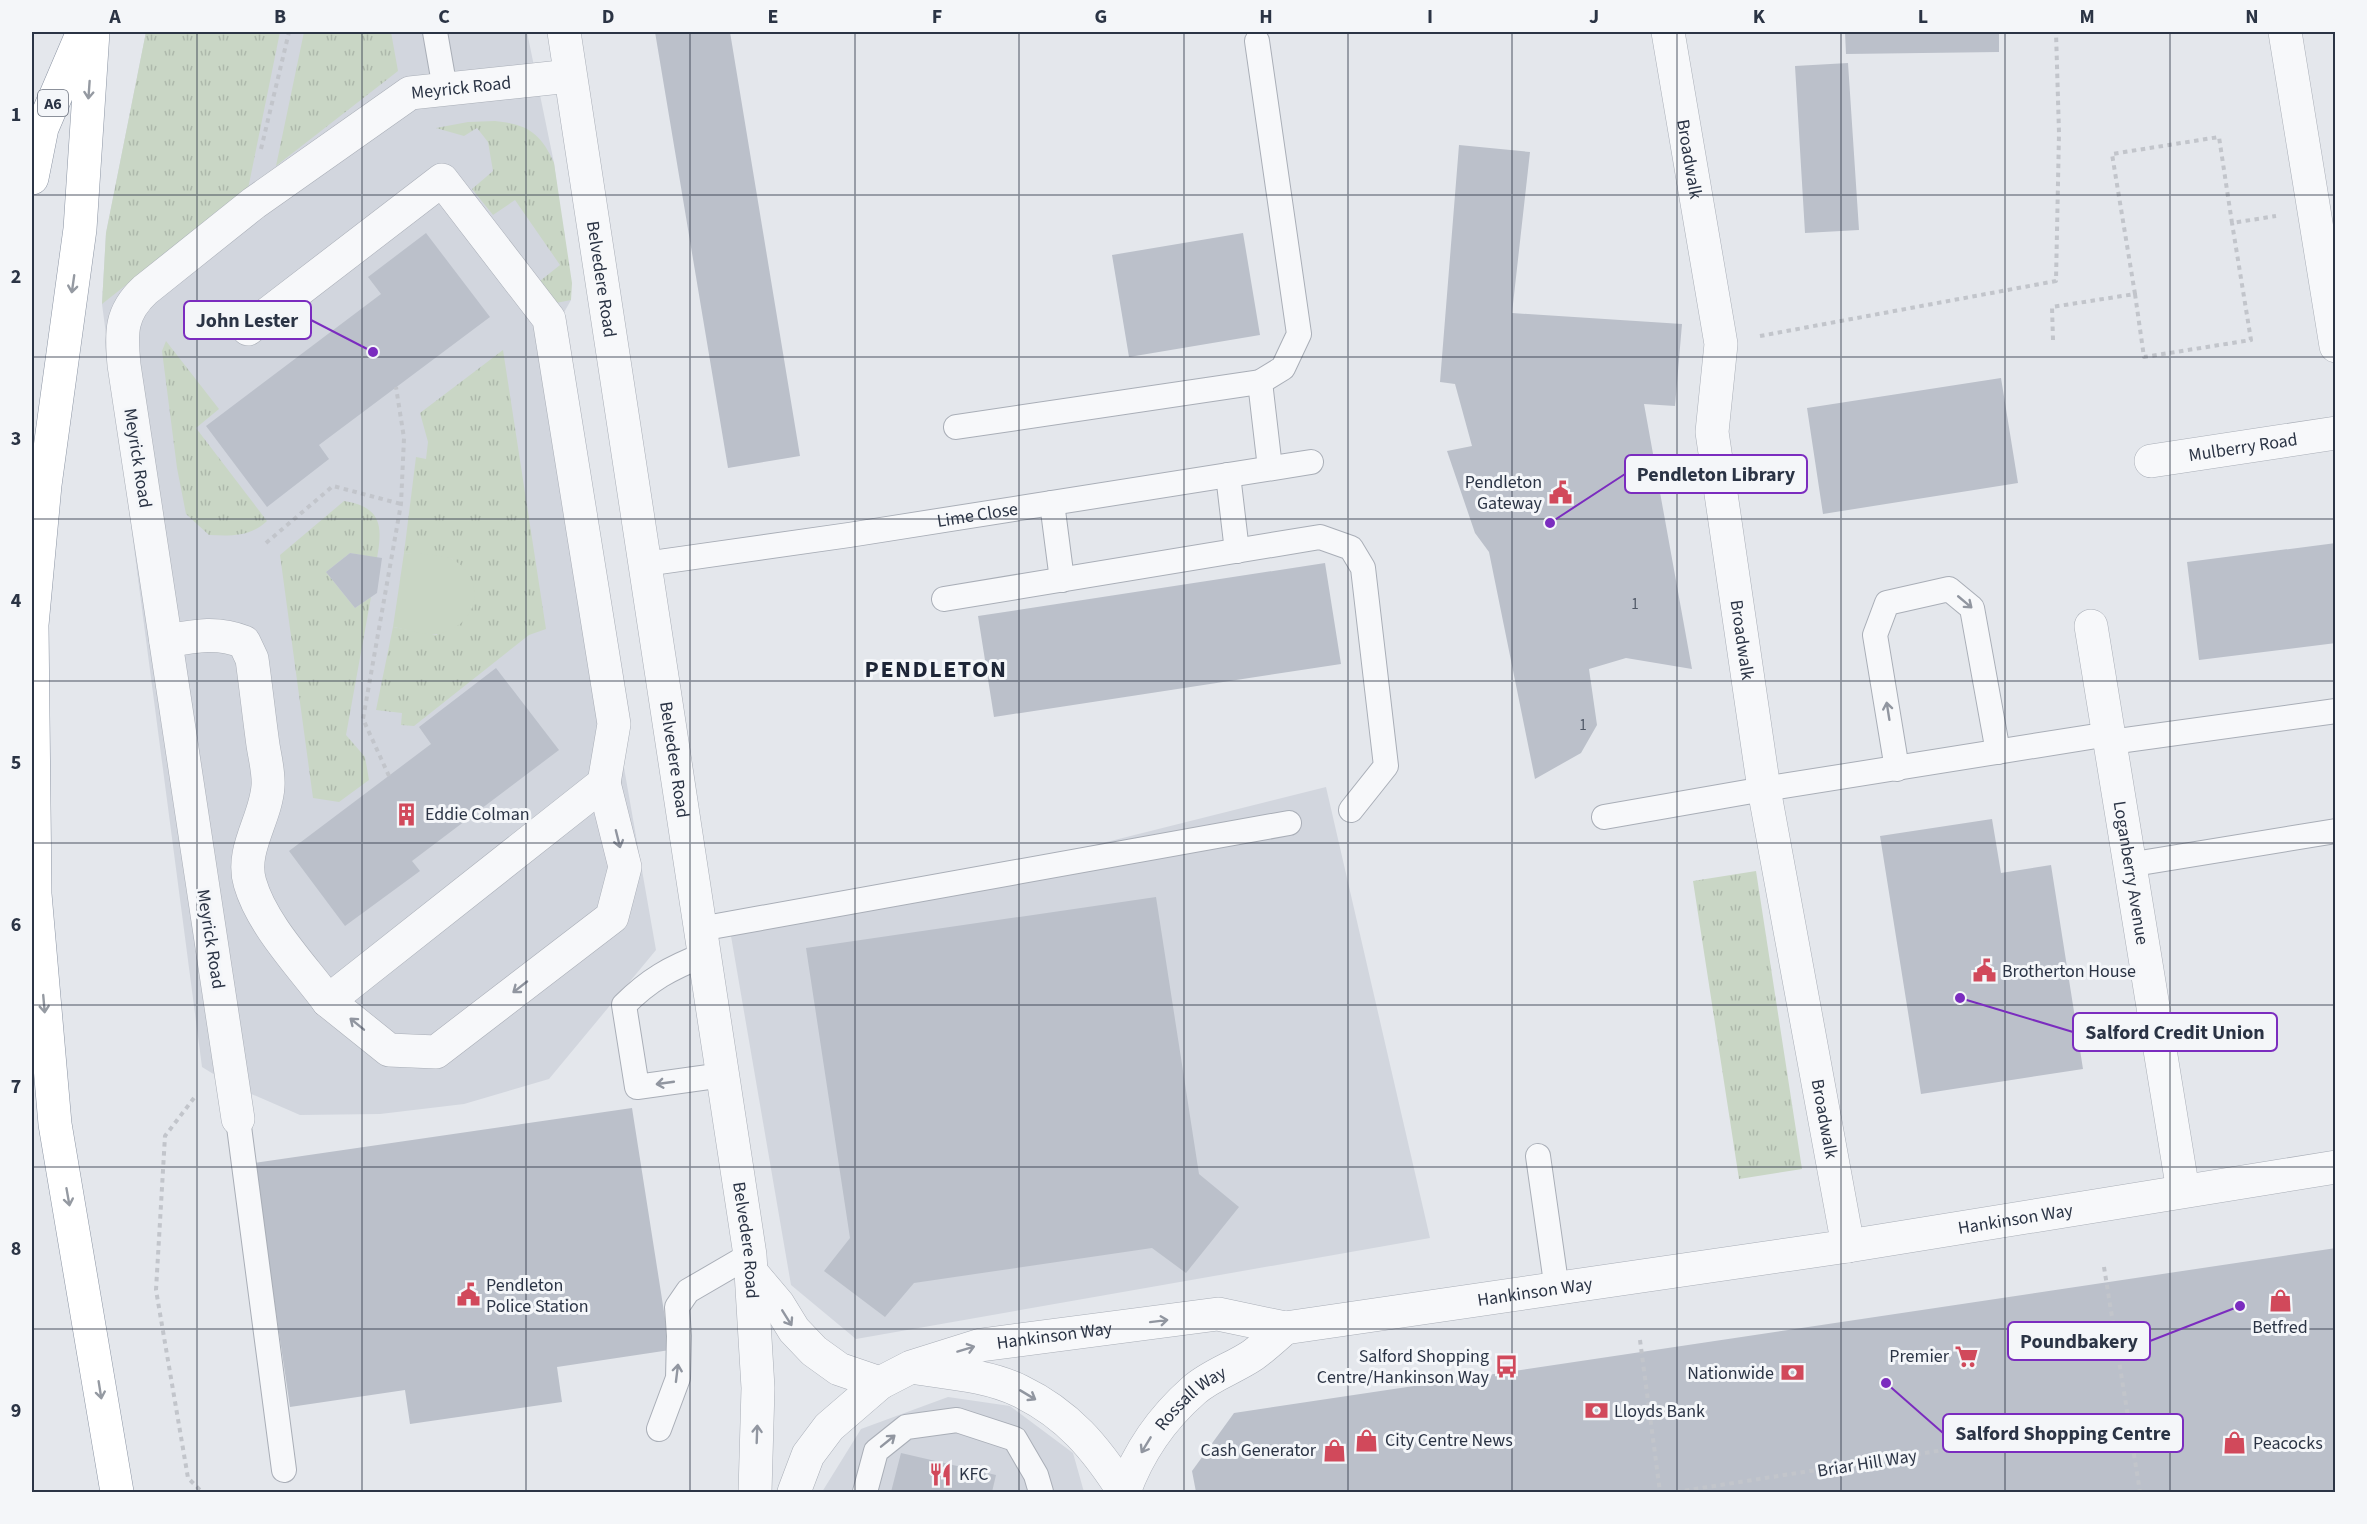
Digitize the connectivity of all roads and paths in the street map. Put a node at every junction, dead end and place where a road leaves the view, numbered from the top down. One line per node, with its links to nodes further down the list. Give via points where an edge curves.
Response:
1 (83, 32): 12 (highway, A6, via 42,128)
2 (93, 32): 69 (highway, one-way to 69, via 80,230 45,485 32,626 34,894 55,1124)
3 (289, 32): 13 (path, via 254,176)
4 (435, 32): 11 (lane)
5 (564, 32): 10 (street, Belvedere Road)
6 (1668, 32): 19 (street, Broadwalk)
7 (2056, 32): 19 (path, via 2056,281)
8 (2285, 32): 14 (street)
9 (1257, 41): 21 (lane, via 1299,334 1283,368)
10 (570, 76): 11 (street, Meyrick Road); 33 (street, Belvedere Road)
11 (446, 89): 13 (street, Meyrick Road, via 410,93)
12 (32, 178)
13 (254, 203): 37 (street, Meyrick Road, via 145,290 135,299 124,320 124,365)
14 (2314, 210): 15 (path); 20 (street)
15 (2232, 223): 16 (path, via 2251,340 2144,357); 16 (path, via 2218,137 2112,154)
16 (2135, 294): 18 (path, via 2052,307)
17 (248, 329): 43 (street, via 442,180 549,319 614,724)
18 (2053, 340)
19 (1721, 344): 44 (street, Broadwalk, via 1712,432)
20 (2336, 346)
21 (1260, 382): 23 (lane); 27 (lane)
22 (396, 387): 30 (path, via 404,438)
23 (956, 427)
24 (2336, 433): 25 (street, Mulberry Road)
25 (2151, 461)
26 (1311, 462): 27 (lane, Lime Close)
27 (1270, 468): 28 (lane, Lime Close)
28 (1228, 475): 29 (lane, Lime Close); 32 (lane)
29 (1052, 503): 33 (lane, Lime Close); 34 (lane)
30 (401, 504): 31 (path, via 333,486); 42 (path, via 363,719)
31 (267, 543)
32 (1237, 551): 34 (lane); 45 (lane, via 1320,537 1351,548 1363,568 1386,766)
33 (645, 564): 50 (street, Belvedere Road)
34 (1062, 580): 35 (lane)
35 (944, 599)
36 (2091, 626): 39 (street, Loganberry Avenue)
37 (166, 641): 51 (street, via 206,634 228,636 244,642 252,659 268,784 265,807 251,846 249,881 267,920); 52 (street, Meyrick Road)
38 (2336, 711): 39 (lane)
39 (2110, 738): 40 (lane); 49 (street, Loganberry Avenue)
40 (1998, 752): 41 (lane); 41 (lane, one-way to 40, via 1875,634 1887,603 1949,589 1972,608)
41 (1897, 769): 44 (lane)
42 (389, 776)
43 (604, 783): 51 (street); 51 (street, one-way to 51, via 625,867 612,917 436,1052 389,1050)
44 (1764, 789): 46 (lane); 58 (street, Broadwalk)
45 (1351, 810)
46 (1604, 817)
47 (1289, 823): 50 (lane)
48 (2336, 831): 49 (lane)
49 (2128, 865): 57 (street, Loganberry Avenue)
50 (702, 942): 53 (street, Belvedere Road); 53 (lane, one-way to 50, via 637,1087 624,1005)
51 (328, 1001)
52 (228, 1053): 54 (street, Meyrick Road); 70 (path, via 165,1136 156,1290 188,1478)
53 (723, 1075): 59 (street, Belvedere Road)
54 (238, 1119): 68 (lane)
55 (1538, 1156): 61 (lane)
56 (2336, 1167): 57 (street, Hankinson Way)
57 (2183, 1191): 58 (street, Hankinson Way)
58 (1848, 1246): 61 (street, Hankinson Way)
59 (751, 1263): 65 (street, one-way to 65, via 794,1330 814,1350 839,1369); 67 (lane, one-way to 59, via 678,1378 677,1307 688,1291); 71 (street, Belvedere Road, one-way to 59, via 758,1388)
60 (2104, 1267): 66 (path)
61 (1557, 1290): 62 (street, Hankinson Way)
62 (1285, 1328): 64 (street, Hankinson Way, one-way to 62, via 981,1345 1218,1314); 75 (street, Rossall Way, one-way to 75, via 1252,1355 1194,1390 1152,1435)
63 (1640, 1340): 76 (path)
64 (911, 1367): 65 (street, Hankinson Way); 75 (street, one-way to 75, via 979,1378 1019,1390 1085,1437)
65 (880, 1383): 72 (street, Hankinson Way, via 829,1427 808,1455)
66 (2128, 1421): 77 (path, Briar Hill Way); 78 (path)
67 (659, 1429)
68 (284, 1470)
69 (117, 1492)
70 (202, 1492)
71 (755, 1492)
72 (794, 1492)
73 (865, 1492): 74 (lane, one-way to 74, via 876,1451 906,1427 957,1420 1015,1439)
74 (1041, 1492)
75 (1124, 1492)
76 (1660, 1492)
77 (1676, 1492)
78 (2140, 1492)

